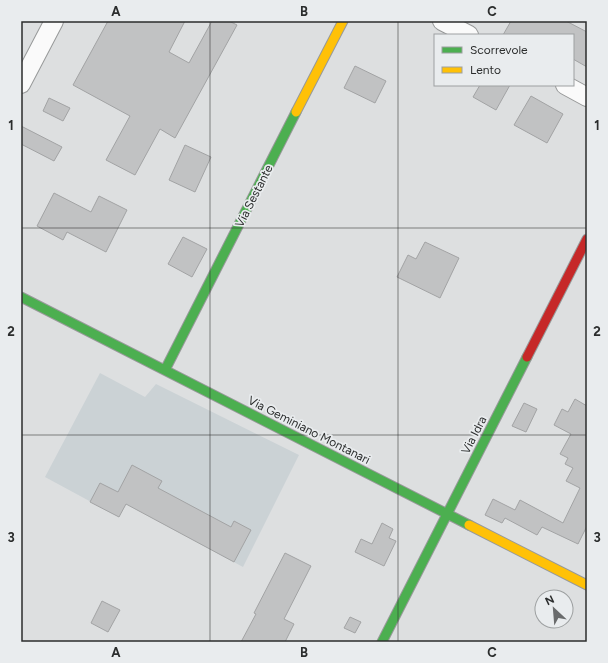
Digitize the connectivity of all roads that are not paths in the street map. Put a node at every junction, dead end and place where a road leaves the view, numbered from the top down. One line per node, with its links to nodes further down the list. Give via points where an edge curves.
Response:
1 (54, 21): 5 (street)
2 (343, 21): 10 (street, Via Sestante)
3 (442, 21): 4 (street)
4 (467, 34)
5 (21, 84)
6 (567, 86): 7 (street)
7 (587, 97)
8 (587, 239): 11 (street, Via Idra)
9 (21, 297): 10 (street, Via Geminiano Montanari)
10 (165, 370): 11 (street, Via Geminiano Montanari)
11 (447, 514): 12 (street, Via Geminiano Montanari); 13 (street, Via Idra)
12 (587, 585)
13 (382, 642)

